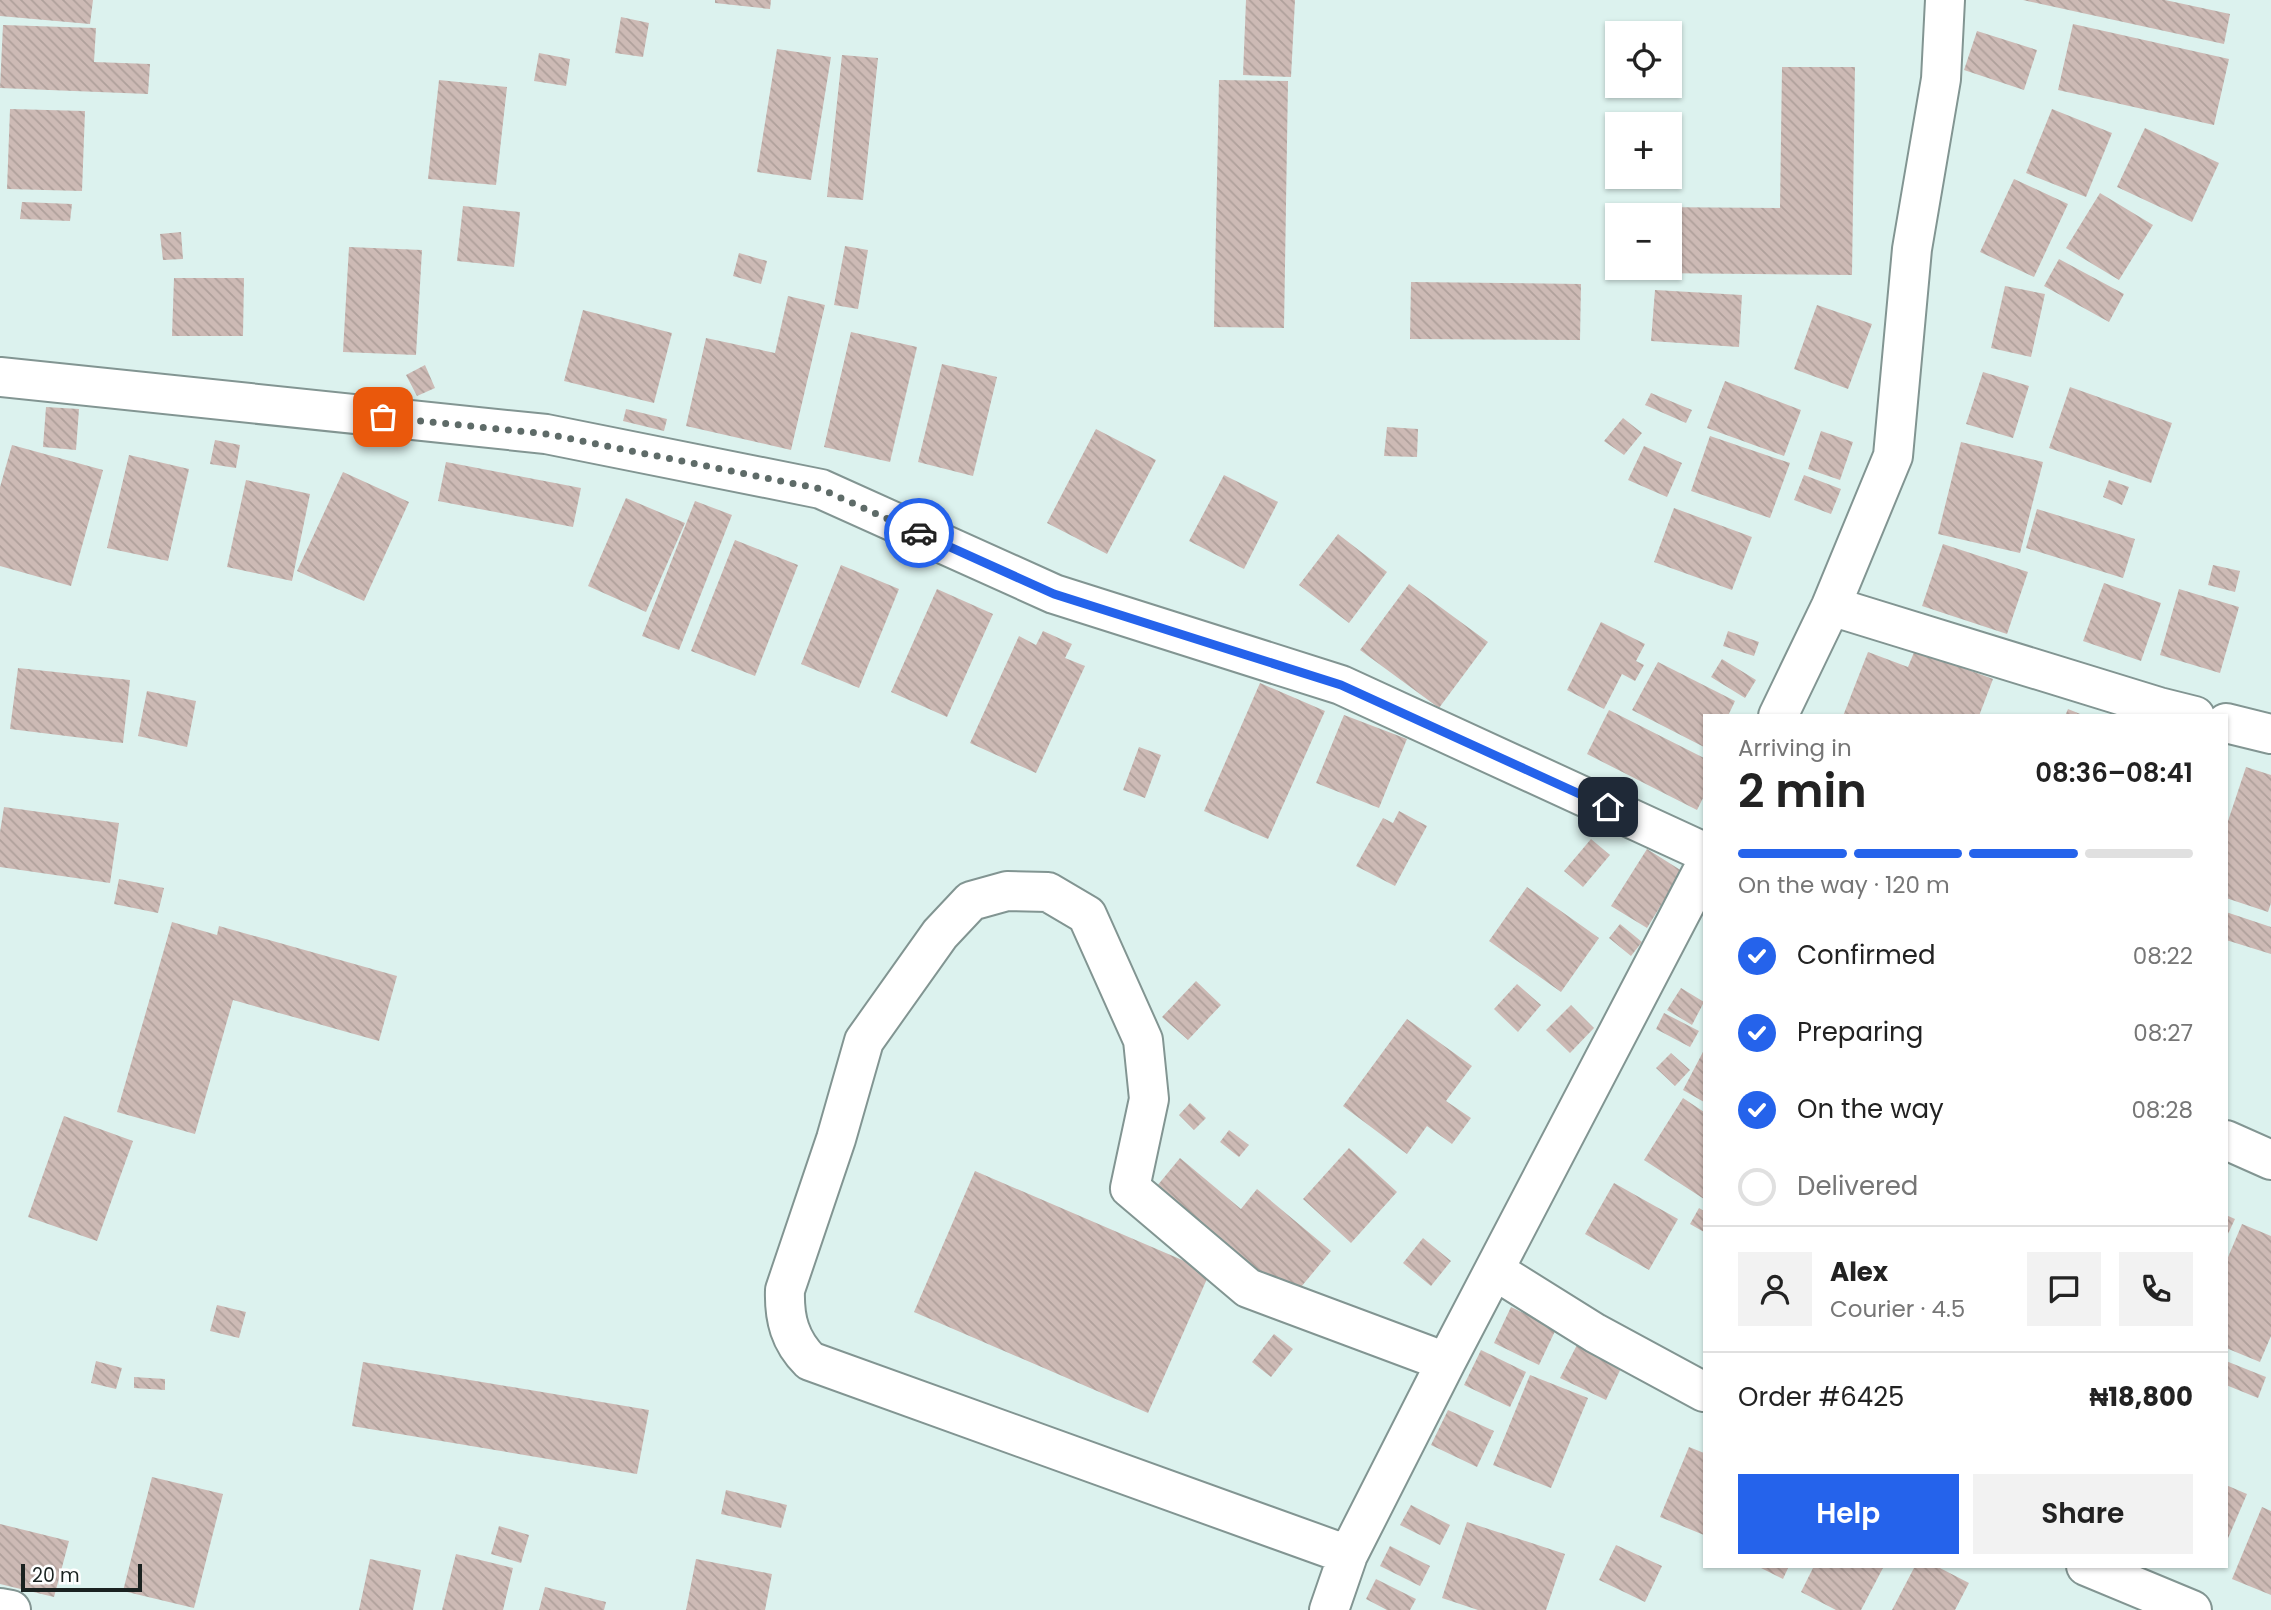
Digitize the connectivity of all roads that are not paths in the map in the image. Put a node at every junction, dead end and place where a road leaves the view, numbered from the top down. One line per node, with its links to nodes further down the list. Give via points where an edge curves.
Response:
1 (1945, 0): 3 (street, via 1941,79 1912,249 1893,456)
2 (0, 377): 8 (street, via 547,434 821,489 1054,594 1341,685)
3 (1831, 606): 4 (street); 5 (street)
4 (1780, 714)
5 (2187, 714)
6 (2228, 723): 7 (street)
7 (2271, 734)
8 (1703, 852)
9 (1703, 871): 12 (street)
10 (2228, 1141): 11 (street)
11 (2271, 1160)
12 (1494, 1270): 13 (street); 14 (street, via 1595,1333)
13 (1446, 1362): 15 (street); 15 (street, via 1248,1288 1130,1188 1149,1099 1143,1040 1087,915 1048,892 1007,891 971,901 940,933 864,1041 785,1290 790,1336 799,1350 810,1361)
14 (1703, 1391)
15 (1348, 1555): 19 (street)
16 (2091, 1568): 20 (street)
17 (0, 1608): 18 (street)
18 (11, 1610)
19 (1329, 1610)
20 (2192, 1610)

